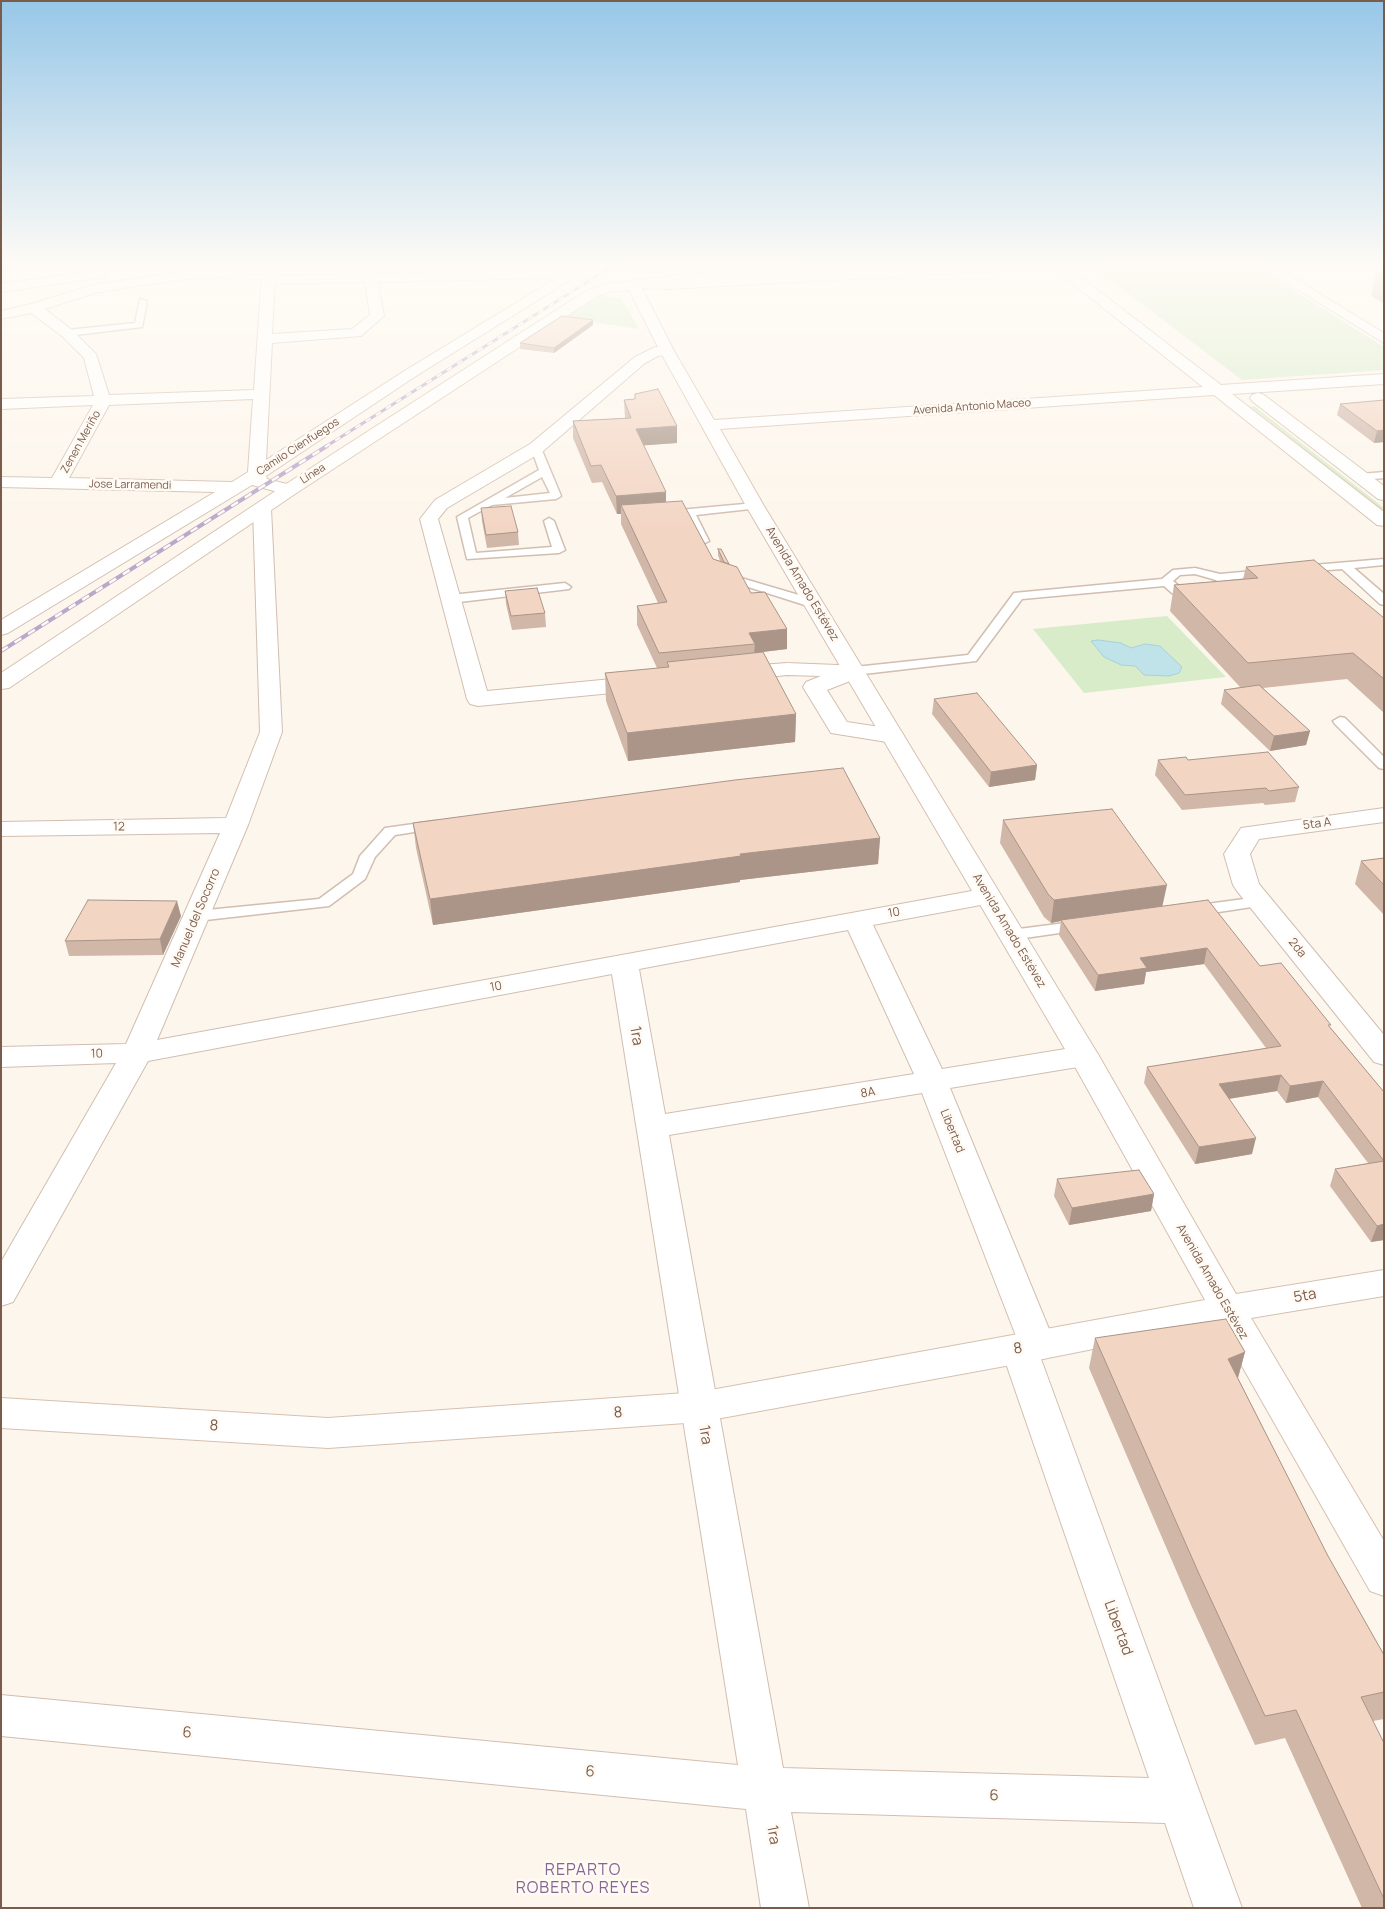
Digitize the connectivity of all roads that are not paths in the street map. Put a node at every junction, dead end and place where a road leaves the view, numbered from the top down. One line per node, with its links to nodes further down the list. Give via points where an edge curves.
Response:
1 (85, 351): 12 (street, Zenen Meriño, via 91,357)
2 (264, 351): 11 (street)
3 (447, 351): 19 (street, Camilo Cienfuegos)
4 (504, 351): 23 (street, Línea)
5 (666, 351): 14 (street, Avenida Amado Estévez); 15 (street, via 640,360)
6 (1168, 351): 10 (street)
7 (1231, 377): 9 (street)
8 (1384, 379): 9 (street, Avenida Antonio Maceo)
9 (1246, 389): 10 (street, Avenida Antonio Maceo); 18 (street)
10 (1218, 390): 14 (street, Avenida Antonio Maceo); 31 (street)
11 (262, 394): 12 (street); 19 (street)
12 (103, 401): 13 (street); 21 (street, Zenen Meriño)
13 (1, 404)
14 (710, 425): 26 (street, Avenida Amado Estévez)
15 (536, 448): 16 (lane); 39 (street, via 441,504 429,519)
16 (545, 471): 25 (lane); 25 (lane, via 556,496)
17 (1384, 475): 18 (lane)
18 (1360, 477): 24 (street)
19 (258, 478): 22 (street, Camilo Cienfuegos); 23 (street)
20 (1, 482): 21 (street, Jose Larramendi)
21 (58, 483): 22 (street, Jose Larramendi)
22 (232, 487): 43 (street, Camilo Cienfuegos)
23 (289, 490): 27 (street, Línea)
24 (1384, 495)
25 (487, 503): 30 (lane, via 462,517 471,557 559,550)
26 (755, 506): 28 (lane); 41 (street, Avenida Amado Estévez)
27 (262, 509): 48 (street, Línea); 54 (street, Manuel del Socorro, via 271,732)
28 (689, 512): 29 (lane); 32 (lane)
29 (671, 514)
30 (549, 521)
31 (1384, 521)
32 (710, 554)
33 (1384, 562): 34 (lane)
34 (1344, 566): 36 (lane); 40 (lane)
35 (716, 569): 41 (lane, via 719,575)
36 (1220, 577): 37 (lane, via 1185,571 1171,575); 37 (lane, via 1228,586 1214,595 1185,594)
37 (1168, 582): 45 (lane, via 1018,596 972,658)
38 (565, 587): 39 (lane)
39 (451, 599): 47 (street, via 478,699)
40 (1384, 601)
41 (814, 604): 45 (street, Avenida Amado Estévez)
42 (1, 606): 43 (street)
43 (39, 607): 44 (street, Camilo Cienfuegos)
44 (1, 629)
45 (854, 671): 46 (street, via 787,669); 50 (street, Avenida Amado Estévez); 50 (street, via 814,687 839,728)
46 (719, 676)
47 (662, 681)
48 (1, 683)
49 (1340, 721): 51 (lane)
50 (893, 736): 57 (street, Avenida Amado Estévez)
51 (1384, 765)
52 (1384, 815): 56 (street, 5ta A)
53 (449, 823): 60 (lane, via 390,831 368,856 360,876 323,903)
54 (236, 825): 55 (street, 12); 60 (street, Manuel del Socorro)
55 (1, 829)
56 (1250, 833): 58 (street, 2da, via 1237,854 1246,885)
57 (988, 896): 61 (street, 10); 63 (street, Avenida Amado Estévez)
58 (1260, 902): 59 (lane); 67 (street, 2da)
59 (1174, 914)
60 (197, 916): 65 (street, Manuel del Socorro)
61 (857, 920): 64 (street, 10); 69 (street, Libertad)
62 (1097, 924): 63 (lane)
63 (1011, 935): 66 (street, Avenida Amado Estévez)
64 (624, 963): 65 (street, 10); 70 (street, 1ra)
65 (137, 1053): 68 (street, 10); 72 (street, Manuel del Socorro)
66 (1084, 1056): 69 (street, 8A); 73 (street, Avenida Amado Estévez)
67 (1384, 1056)
68 (1, 1057)
69 (933, 1082): 70 (street, 8A); 74 (street, Libertad)
70 (652, 1127): 75 (street, 1ra)
71 (1384, 1283): 73 (street, 5ta)
72 (1, 1293)
73 (1227, 1309): 74 (street, 8); 77 (street, Avenida Amado Estévez)
74 (1028, 1348): 75 (street, 8); 80 (street, Libertad)
75 (700, 1407): 76 (street, 8, via 328,1433); 79 (street, 1ra)
76 (1, 1413)
77 (1384, 1578)
78 (1, 1715): 79 (street, 6)
79 (765, 1789): 80 (street, 6); 81 (street, 1ra)
80 (1180, 1801): 82 (street, Libertad)
81 (786, 1908)
82 (1218, 1908)

